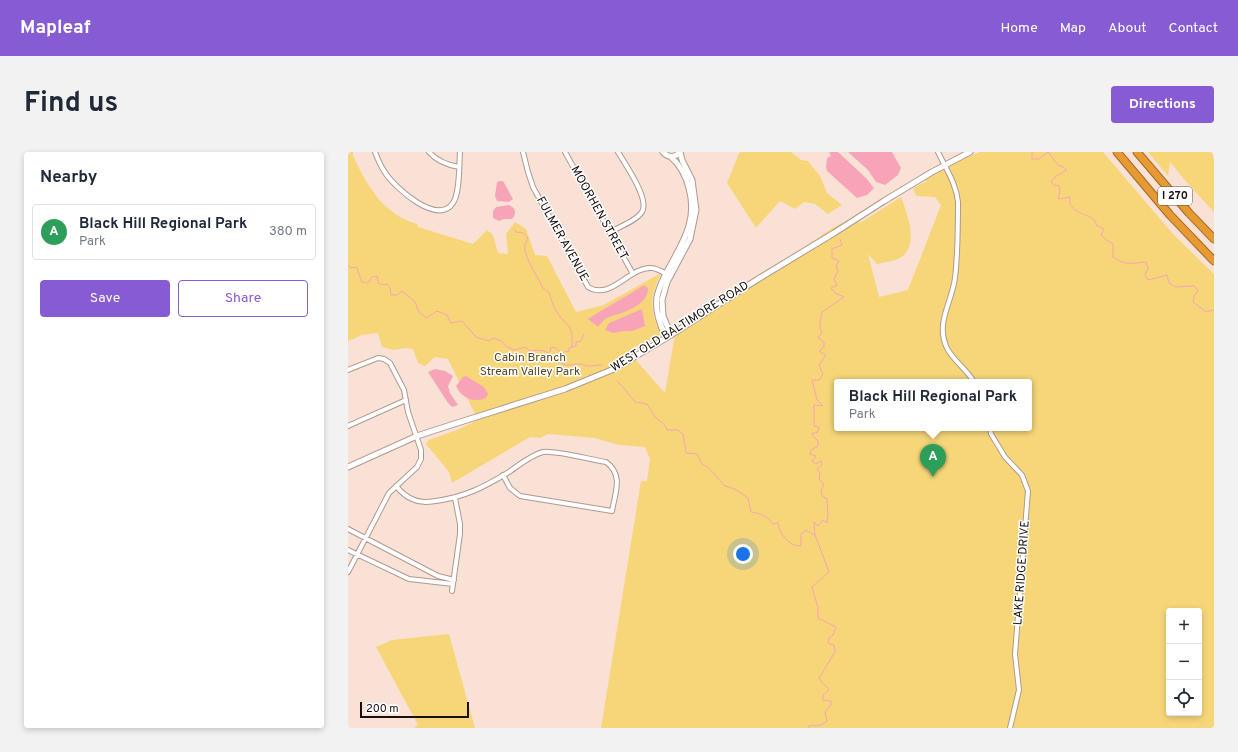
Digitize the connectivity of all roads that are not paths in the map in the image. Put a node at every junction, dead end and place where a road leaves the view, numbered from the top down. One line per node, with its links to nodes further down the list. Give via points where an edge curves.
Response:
1 (376, 152): 15 (street, via 386,173 408,196 433,209 448,208 454,202)
2 (428, 152): 15 (street, via 440,161)
3 (460, 152): 15 (street)
4 (523, 152): 19 (street, FULMER AVENUE, via 533,187 588,287 600,291)
5 (565, 152): 16 (street, MOORHEN STREET)
6 (618, 152): 16 (street, via 642,194 644,205 638,216)
7 (663, 152): 13 (street)
8 (680, 152): 13 (street); 20 (street, via 692,180 696,210 690,239)
9 (938, 152): 14 (street)
10 (970, 152): 14 (street, WEST OLD BALTIMORE ROAD)
11 (1117, 152): 18 (highway, I 270, via 1170,215)
12 (1138, 152): 17 (highway, I 270)
13 (671, 157): 20 (street, via 687,182 692,206 686,236)
14 (945, 165): 21 (street, WEST OLD BALTIMORE ROAD); 23 (street, via 957,192 958,212 955,279 943,319 943,334 949,352)
15 (459, 167)
16 (610, 232): 19 (street, MOORHEN STREET)
17 (1214, 239)
18 (1214, 261)
19 (633, 274): 20 (street, FULMER AVENUE, via 650,268)
20 (668, 275): 21 (street, via 659,291 657,306 658,318)
21 (669, 336): 27 (street, WEST OLD BALTIMORE ROAD, via 614,369 572,386)
22 (348, 370): 24 (street, via 374,359 384,359 393,367)
23 (972, 379)
24 (406, 400): 25 (street); 27 (street)
25 (348, 426)
26 (990, 431): 39 (street, LAKE RIDGE DRIVE, via 1005,457 1022,475 1028,491 1015,654 1019,690)
27 (417, 436): 28 (street, WEST OLD BALTIMORE ROAD); 30 (street, via 421,459 417,467)
28 (348, 467)
29 (503, 475): 29 (street, via 543,452 606,462 617,475 612,511 520,496 510,488); 31 (street, via 469,494)
30 (396, 486): 31 (street, via 413,500 425,502); 33 (street, via 389,493)
31 (455, 498): 37 (street, via 460,534)
32 (348, 529): 33 (street)
33 (366, 537): 35 (street); 37 (street)
34 (348, 550): 35 (street)
35 (356, 554): 36 (street); 37 (street, via 409,580)
36 (348, 572)
37 (453, 582): 38 (street)
38 (452, 591)
39 (1010, 728)

